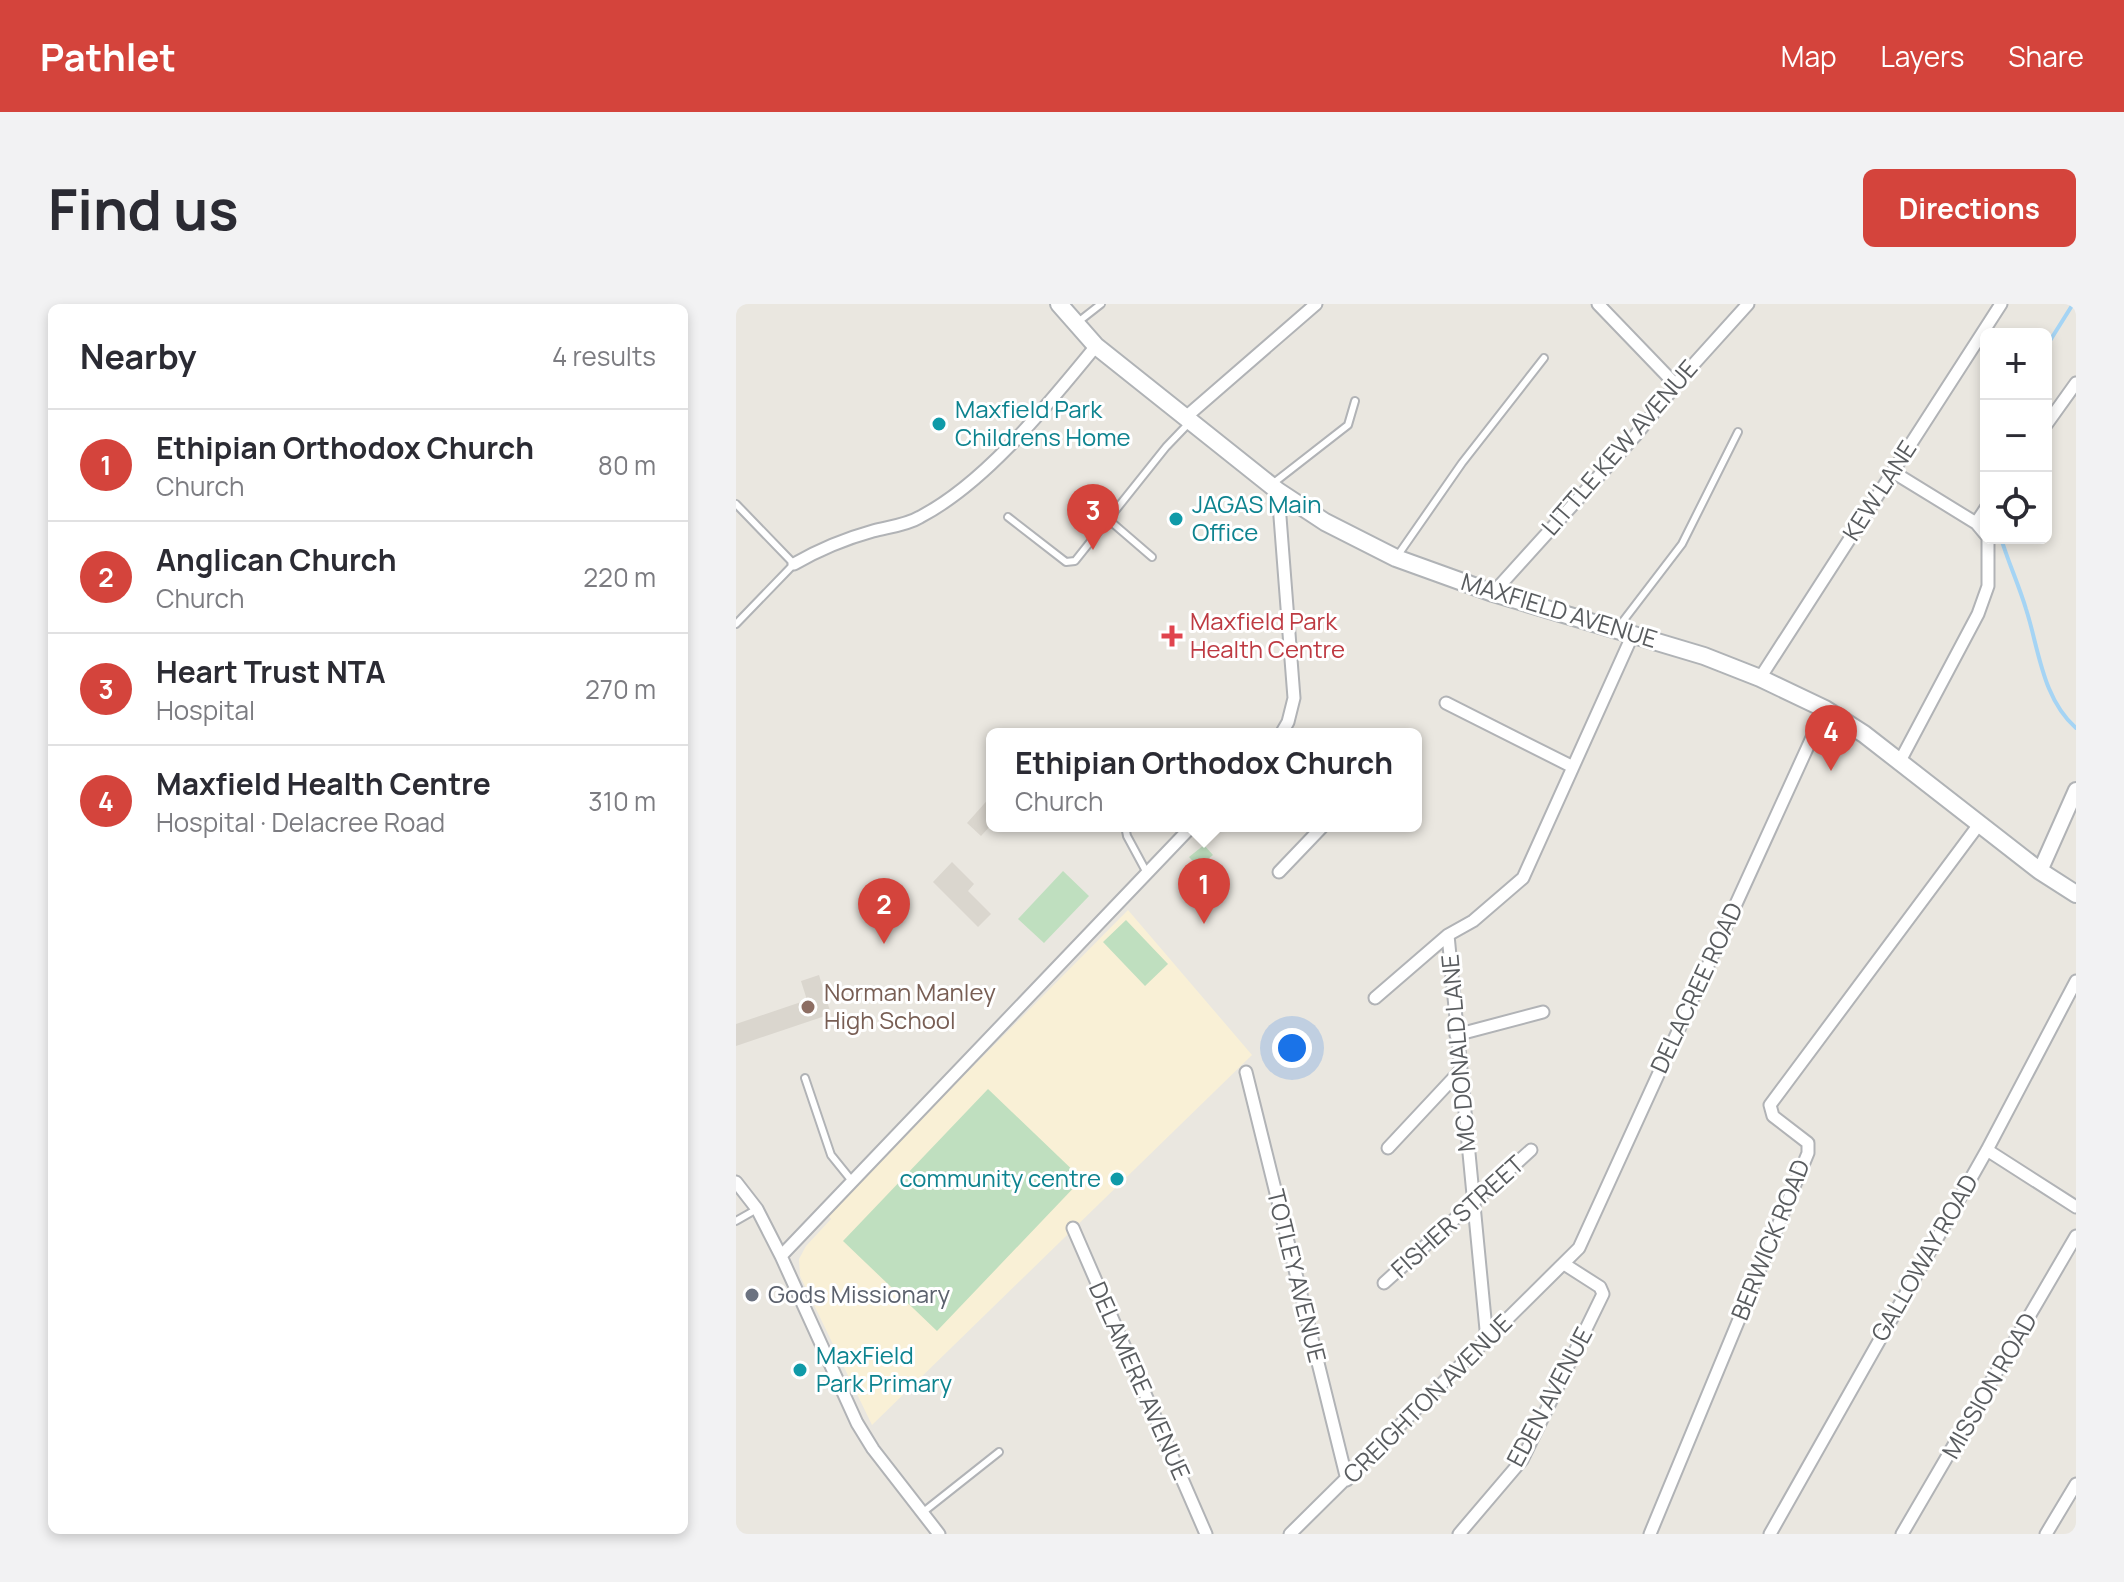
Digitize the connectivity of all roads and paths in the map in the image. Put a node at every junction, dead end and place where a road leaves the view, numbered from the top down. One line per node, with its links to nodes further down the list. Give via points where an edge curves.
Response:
1 (1059, 304): 7 (main road, MAXFIELD AVENUE)
2 (1101, 304): 7 (lane)
3 (1316, 304): 14 (street)
4 (1598, 304): 11 (street)
5 (2001, 304): 16 (street, KEW LANE)
6 (1741, 306): 11 (street, LITTLE KEW AVENUE)
7 (1075, 324): 8 (main road, MAXFIELD AVENUE)
8 (1096, 346): 14 (main road, MAXFIELD AVENUE); 27 (street, via 1046,406 942,505 917,520 825,546)
9 (1544, 358): 26 (lane)
10 (2076, 383): 13 (street)
11 (1676, 385): 28 (street, LITTLE KEW AVENUE)
12 (1355, 401): 17 (lane, via 1348,425)
13 (2052, 417)
14 (1189, 418): 17 (main road, MAXFIELD AVENUE); 21 (lane)
15 (1738, 432): 30 (lane, via 1682,544)
16 (1893, 472): 22 (street); 31 (street, KEW LANE)
17 (1275, 488): 26 (main road, MAXFIELD AVENUE, via 1325,522); 34 (street, via 1294,698)
18 (736, 504): 27 (lane)
19 (1008, 517): 21 (lane, via 1070,563)
20 (1980, 517): 22 (street)
21 (1109, 520): 25 (lane)
22 (1976, 523): 23 (street)
23 (1980, 528)
24 (1987, 544): 35 (street, via 1988,586 1978,614)
25 (1152, 557)
26 (1396, 558): 28 (main road, MAXFIELD AVENUE)
27 (794, 564): 29 (lane)
28 (1493, 593): 30 (main road, MAXFIELD AVENUE)
29 (736, 624)
30 (1625, 631): 31 (main road, MAXFIELD AVENUE); 36 (street, MC DONALD LANE)
31 (1760, 678): 33 (main road, MAXFIELD AVENUE)
32 (1446, 703): 36 (street)
33 (1825, 709): 35 (main road, MAXFIELD AVENUE); 66 (street, DELACREE ROAD, via 1579,1248)
34 (1285, 728)
35 (1900, 761): 38 (main road, MAXFIELD AVENUE)
36 (1573, 767): 46 (street, MC DONALD LANE, via 1523,878)
37 (2076, 790): 42 (street)
38 (1980, 823): 42 (main road, MAXFIELD AVENUE); 77 (street, BERWICK ROAD, via 1770,1105 1773,1116 1808,1143 1808,1153)
39 (1126, 832): 44 (lane)
40 (1186, 832): 44 (street)
41 (1317, 832): 43 (street)
42 (2040, 871): 45 (main road, MAXFIELD AVENUE)
43 (1279, 872)
44 (1147, 873): 57 (street)
45 (2076, 894)
46 (1448, 935): 48 (street); 50 (street, MC DONALD LANE)
47 (2076, 981): 56 (street, GALLOWAY ROAD)
48 (1375, 998)
49 (1543, 1012): 50 (street)
50 (1456, 1035): 51 (street, MC DONALD LANE)
51 (1460, 1071): 54 (street); 59 (street, MC DONALD LANE)
52 (1246, 1072): 70 (street, TOTLEY AVENUE)
53 (805, 1078): 57 (lane, via 831,1155)
54 (1388, 1148)
55 (1531, 1150): 59 (street, FISHER STREET)
56 (1987, 1150): 60 (street); 78 (street, GALLOWAY ROAD)
57 (852, 1181): 65 (street)
58 (736, 1182): 61 (street)
59 (1473, 1205): 67 (street, FISHER STREET); 68 (street, MC DONALD LANE)
60 (2076, 1207)
61 (757, 1209): 62 (lane); 65 (street)
62 (736, 1221)
63 (1073, 1228): 74 (street, DELAMERE AVENUE)
64 (2076, 1236): 79 (street, MISSION ROAD)
65 (781, 1256): 72 (street, via 857,1423)
66 (1564, 1264): 68 (street, CREIGHTON AVENUE); 76 (street, EDEN AVENUE, via 1603,1294 1522,1460)
67 (1384, 1283)
68 (1487, 1340): 70 (street, CREIGHTON AVENUE)
69 (999, 1452): 72 (lane)
70 (1347, 1480): 75 (street, CREIGHTON AVENUE)
71 (2076, 1484): 80 (street)
72 (922, 1513): 73 (street)
73 (939, 1534)
74 (1206, 1534)
75 (1290, 1534)
76 (1459, 1534)
77 (1650, 1534)
78 (1770, 1534)
79 (1902, 1534)
80 (2046, 1534)

